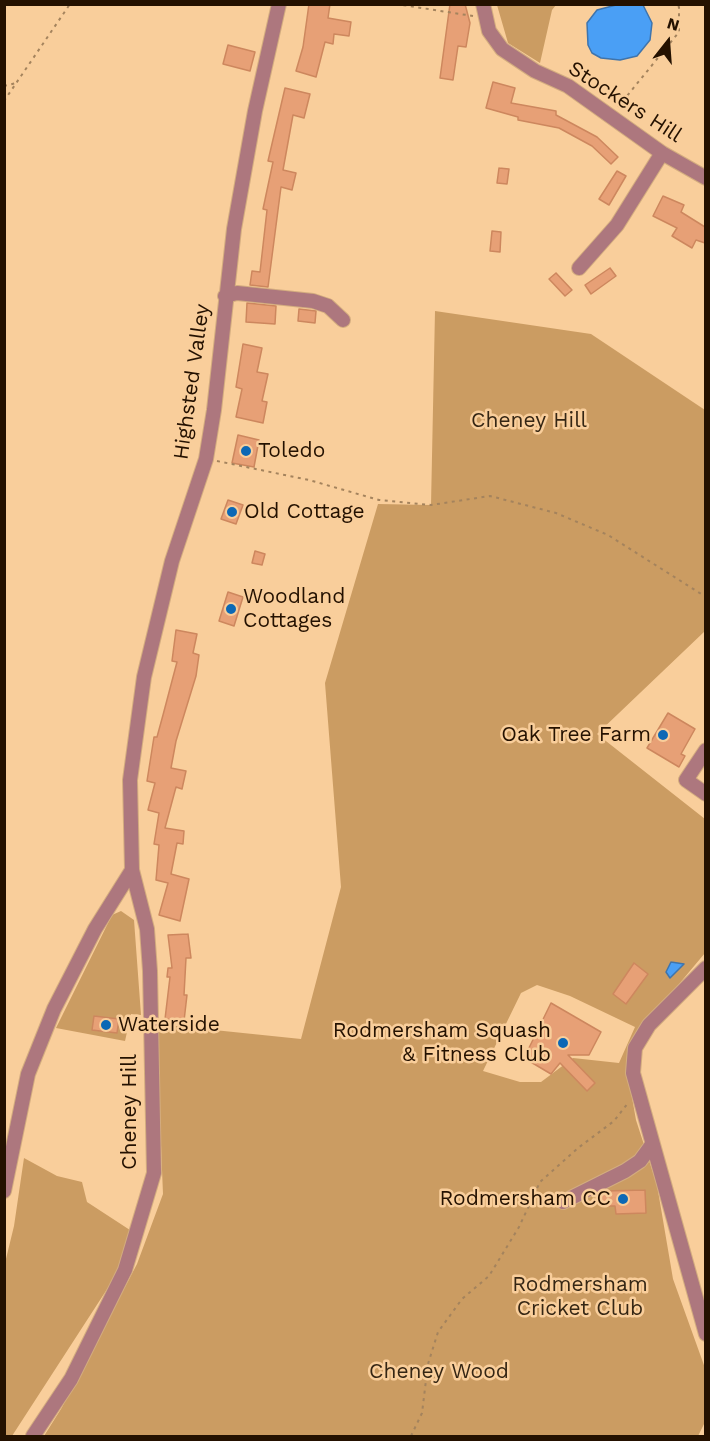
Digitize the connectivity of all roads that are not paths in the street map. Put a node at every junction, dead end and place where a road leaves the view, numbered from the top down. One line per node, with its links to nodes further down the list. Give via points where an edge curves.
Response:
1 (279, 4): 6 (street, Highsted Valley, via 255,111)
2 (484, 11): 3 (street, Stockers Hill, via 489,31 502,49 535,72 568,86)
3 (662, 153): 4 (street, Stockers Hill); 5 (street, via 617,225)
4 (705, 178)
5 (579, 268)
6 (225, 296): 7 (street, via 237,293 313,301 328,306); 10 (street, Highsted Valley, via 206,459 172,561 144,677 130,780)
7 (342, 320)
8 (705, 750): 9 (street, via 686,780)
9 (705, 794)
10 (132, 870): 13 (street, via 95,929 54,1009 28,1074); 16 (street, Cheney Hill, via 147,929 154,1173 125,1270 71,1379)
11 (705, 968): 12 (street, via 649,1025 635,1048 633,1073)
12 (651, 1146): 14 (street, via 640,1161 625,1171); 15 (street)
13 (4, 1191)
14 (563, 1202)
15 (705, 1334)
16 (33, 1437)

